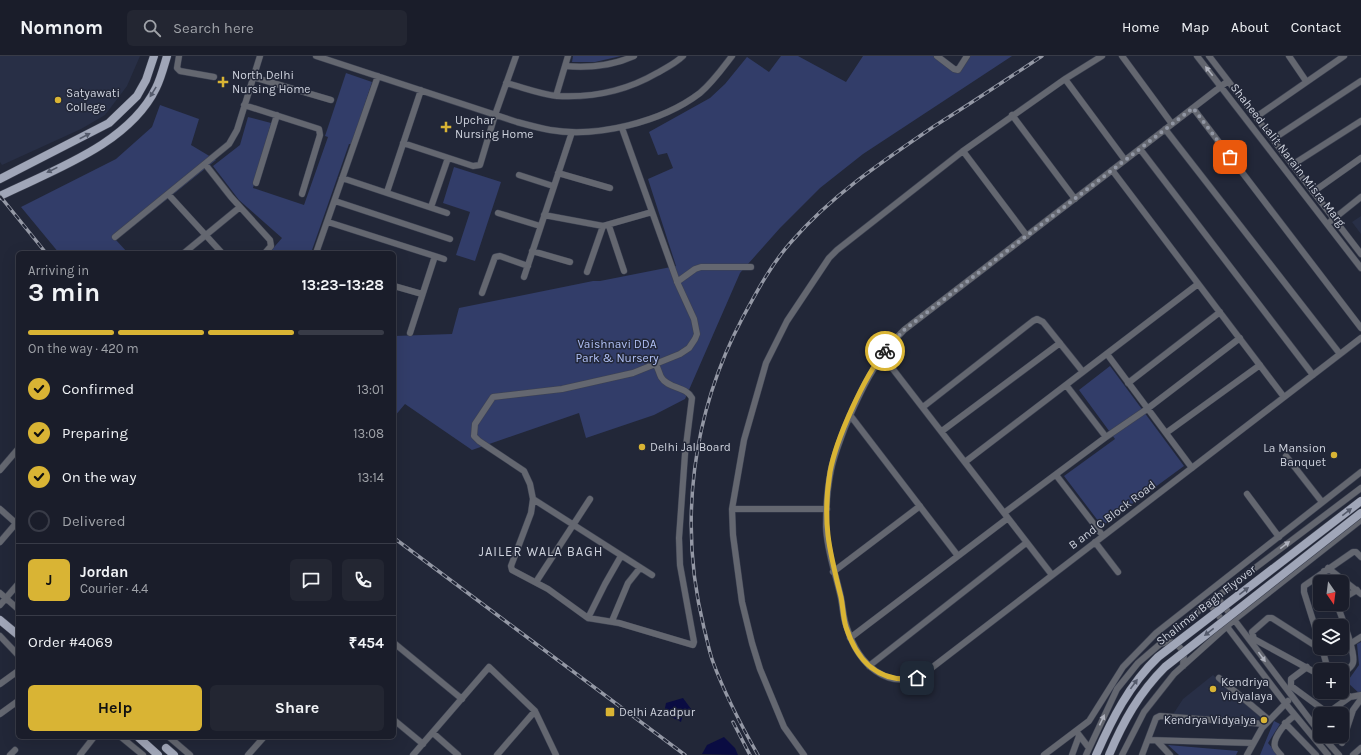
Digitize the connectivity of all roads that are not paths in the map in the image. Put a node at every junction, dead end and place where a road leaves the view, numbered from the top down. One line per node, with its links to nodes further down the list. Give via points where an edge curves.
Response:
1 (154, 56): 56 (main road, one-way to 1, via 109,123 136,96 146,80)
2 (167, 56): 64 (main road, one-way to 64, via 153,94 136,116 112,137 75,159)
3 (179, 56): 21 (street, via 177,68 180,71)
4 (260, 56): 22 (street)
5 (316, 56): 20 (street)
6 (516, 56): 27 (street)
7 (568, 56): 19 (street)
8 (634, 56): 19 (street, via 605,65)
9 (683, 56): 30 (street, via 668,67 627,88 581,96)
10 (732, 56): 40 (street, via 711,82 693,98 642,122)
11 (938, 56): 12 (street, via 958,70)
12 (968, 56)
13 (1102, 56): 23 (street)
14 (1122, 56): 39 (street)
15 (1197, 56): 28 (street, Shaheed Lalit Narain Misra Marg, one-way to 15)
16 (1209, 56): 24 (street, Shaheed Lalit Narain Misra Marg)
17 (1289, 56): 25 (street)
18 (1344, 56): 25 (street)
19 (565, 66): 30 (street)
20 (378, 76): 29 (street); 55 (street)
21 (214, 77)
22 (253, 77): 31 (street); 32 (street)
23 (1065, 79): 36 (street); 49 (street)
24 (1228, 81): 28 (street); 37 (street, Shaheed Lalit Narain Misra Marg)
25 (1306, 81): 37 (street)
26 (1361, 81): 43 (street)
27 (506, 83): 30 (street); 35 (street)
28 (1221, 86): 33 (street); 76 (street, Shaheed Lalit Narain Misra Marg)
29 (421, 90): 35 (street); 44 (street)
30 (556, 96)
31 (331, 100)
32 (244, 105): 34 (street); 50 (street, via 234,138 225,149)
33 (1193, 108): 39 (street); 104 (street)
34 (277, 115): 57 (street); 63 (street, via 316,127 320,132)
35 (495, 115): 42 (street, via 549,130); 47 (street, via 480,165 473,166)
36 (1012, 116): 46 (street); 66 (street)
37 (1256, 117): 43 (street, Shaheed Lalit Narain Misra Marg)
38 (1361, 121): 51 (street)
39 (1172, 124): 41 (street)
40 (622, 128): 42 (street); 70 (street)
41 (1165, 129): 45 (street); 111 (street)
42 (572, 132): 53 (street)
43 (1273, 139): 51 (street, Shaheed Lalit Narain Misra Marg)
44 (403, 142): 47 (street); 60 (street)
45 (1140, 149): 49 (street); 115 (street)
46 (963, 151): 80 (street); 140 (street, via 837,250 792,312 766,362 744,440)
47 (448, 158): 69 (street)
48 (1361, 158): 61 (street)
49 (1125, 160): 52 (street)
50 (205, 164): 62 (street); 68 (street)
51 (1292, 165): 61 (street, Shaheed Lalit Narain Misra Marg)
52 (1112, 170): 66 (street); 99 (street)
53 (558, 172): 58 (street); 59 (street)
54 (519, 175): 58 (street)
55 (342, 178): 60 (street); 67 (street)
56 (0, 180)
57 (256, 183)
58 (553, 186): 73 (street)
59 (610, 188)
60 (387, 192): 69 (street)
61 (1313, 192): 74 (street, Shaheed Lalit Narain Misra Marg)
62 (168, 194): 79 (street); 81 (street)
63 (302, 194)
64 (0, 196)
65 (1361, 197): 74 (street)
66 (1075, 199): 80 (street)
67 (335, 201): 75 (street); 82 (street)
68 (240, 207): 79 (street); 85 (street, via 270,240 271,246)
69 (431, 207): 71 (street)
70 (652, 212): 78 (street); 98 (street)
71 (447, 213)
72 (498, 213): 77 (street)
73 (544, 215): 77 (street); 78 (street)
74 (1334, 219): 76 (street); 88 (street, Shaheed Lalit Narain Misra Marg)
75 (328, 222): 86 (street); 89 (street)
76 (1327, 224): 94 (street, Shaheed Lalit Narain Misra Marg)
77 (540, 226): 87 (street)
78 (606, 226): 95 (street); 96 (street)
79 (204, 235): 83 (street); 84 (street)
80 (1027, 236): 109 (street, via 904,330)
81 (115, 237)
82 (450, 239)
83 (187, 251)
84 (220, 251)
85 (267, 251)
86 (317, 251)
87 (532, 251): 91 (street); 92 (street)
88 (1361, 254)
89 (435, 256): 90 (street); 102 (street)
90 (444, 259)
91 (570, 262)
92 (528, 266): 97 (street); 101 (street, via 500,256 495,257)
93 (751, 267): 98 (street, via 701,267)
94 (1361, 268)
95 (587, 272)
96 (624, 272)
97 (524, 277)
98 (677, 282): 112 (street, via 694,319 697,334 689,348)
99 (1198, 284): 103 (street); 110 (street)
100 (396, 287): 102 (street)
101 (482, 293)
102 (422, 294): 105 (street)
103 (1220, 312): 106 (street); 116 (street)
104 (1361, 328)
105 (410, 333)
106 (1240, 338): 113 (street); 120 (street)
107 (1361, 338): 111 (street, B and C Block Road)
108 (1060, 343): 114 (street); 119 (street, via 1041,320 1033,321); 122 (street)
109 (882, 354): 119 (street); 121 (street, via 864,384)
110 (1107, 354): 114 (street); 116 (street)
111 (1340, 354): 115 (street, B and C Block Road)
112 (656, 365): 134 (street, via 599,382 496,396 490,400 475,424 474,436 524,471); 180 (street, via 663,379 688,392 692,398 679,538 681,570 694,644)
113 (1260, 365): 118 (street); 123 (street)
114 (1083, 372): 117 (street)
115 (1313, 375): 118 (street, B and C Block Road)
116 (1128, 383): 120 (street)
117 (1066, 385): 124 (street); 127 (street)
118 (1284, 397): 128 (street, B and C Block Road)
119 (923, 407): 122 (street)
120 (1148, 409): 123 (street); 124 (street)
121 (850, 415): 138 (street); 141 (street, via 833,461)
122 (942, 431): 127 (street)
123 (1166, 433): 128 (street)
124 (1106, 437): 131 (street)
125 (16, 451): 129 (street)
126 (1286, 456): 137 (street)
127 (965, 462): 143 (street)
128 (1192, 468): 148 (street, B and C Block Road)
129 (0, 470)
130 (1361, 472): 137 (street)
131 (1056, 475): 143 (street); 148 (street)
132 (1361, 488): 157 (street, one-way to 132)
133 (1247, 494): 149 (street)
134 (533, 499): 147 (street); 165 (street, via 531,513 511,568 514,572)
135 (590, 499): 147 (street)
136 (1361, 501): 246 (main road, Shalimar Bagh Flyover, one-way to 136, bridge, via 1110,721 1139,678 1158,657)
137 (1322, 502): 149 (street)
138 (920, 506): 155 (street); 160 (street)
139 (0, 509): 145 (street)
140 (732, 509): 141 (street); 242 (street, via 741,596 752,643 760,670 782,722 790,738)
141 (826, 509): 160 (street, via 828,546)
142 (1361, 513): 247 (main road, Shalimar Bagh Flyover, one-way to 247, bridge, via 1165,667 1144,690 1122,724)
143 (1006, 515): 151 (street); 155 (street)
144 (1361, 520): 177 (street)
145 (16, 522)
146 (16, 524): 150 (street)
147 (574, 524): 154 (street); 165 (street)
148 (1103, 536): 152 (street, B and C Block Road)
149 (1279, 536): 153 (street)
150 (0, 542)
151 (1026, 542): 164 (street); 193 (street)
152 (1095, 542): 161 (street); 164 (street, B and C Block Road)
153 (1262, 551): 157 (street); 191 (street, via 1156,634)
154 (621, 556): 158 (street); 176 (street)
155 (958, 556): 185 (street)
156 (1361, 557): 159 (street, via 1354,552)
157 (1268, 558): 170 (street)
158 (640, 568): 162 (street); 180 (street, via 628,583)
159 (1326, 570): 163 (street); 167 (street); 178 (street, via 1303,589)
160 (833, 572): 185 (street)
161 (1118, 572)
162 (652, 575)
163 (1327, 575)
164 (1052, 576): 193 (street, B and C Block Road, via 917,678 889,678)
165 (536, 582): 176 (street)
166 (16, 586): 171 (street)
167 (1359, 592): 169 (street)
168 (0, 593): 171 (street)
169 (1349, 596)
170 (1217, 597): 172 (street); 177 (street)
171 (6, 598): 173 (street); 174 (street)
172 (1209, 603): 181 (street); 187 (street)
173 (0, 605)
174 (16, 607)
175 (1339, 611): 188 (street)
176 (588, 618): 180 (street)
177 (1234, 620): 181 (street); 202 (street, one-way to 202)
178 (1313, 621)
179 (1, 622): 182 (main road)
180 (612, 622)
181 (1227, 626): 194 (street); 207 (street)
182 (16, 633)
183 (0, 636): 190 (street)
184 (1361, 637): 188 (street)
185 (850, 638): 193 (street)
186 (1313, 643): 195 (street, via 1272,618 1268,618 1252,631 1254,639)
187 (1158, 644): 192 (street); 194 (street, via 1167,642 1178,645 1184,653)
188 (1350, 644): 196 (street, via 1353,664)
189 (396, 645): 204 (street)
190 (16, 653)
191 (1132, 657): 192 (street); 217 (street, via 1119,673 1092,718)
192 (1138, 663): 230 (street, one-way to 192, via 1117,689)
193 (869, 666)
194 (1183, 666): 248 (street, via 1144,712)
195 (1307, 667): 197 (street); 203 (street, via 1291,679 1290,683 1325,711 1329,712)
196 (1349, 668)
197 (1313, 671)
198 (16, 673): 200 (street)
199 (1219, 678): 213 (street)
200 (0, 684)
201 (1361, 695): 203 (street)
202 (1292, 697): 207 (street); 215 (street)
203 (1350, 697)
204 (462, 699): 208 (street, via 489,667); 216 (street)
205 (1361, 700): 211 (street, via 1352,710)
206 (16, 702): 209 (street)
207 (1285, 703): 210 (street); 213 (street)
208 (535, 711): 240 (street); 241 (street)
209 (0, 714)
210 (1295, 716): 214 (street); 254 (street)
211 (1349, 720)
212 (396, 722): 228 (street)
213 (1267, 722): 224 (street, via 1160,716 1156,718); 226 (street)
214 (1285, 723): 252 (street, via 1274,743 1274,747); 253 (street)
215 (1313, 724)
216 (432, 733): 228 (street); 239 (street)
217 (1078, 733): 230 (street); 243 (street); 244 (street)
218 (92, 739): 232 (street)
219 (123, 739): 233 (street)
220 (140, 739): 234 (main road)
221 (171, 739): 229 (street)
222 (173, 739): 236 (street)
223 (262, 739): 237 (street)
224 (1148, 740): 225 (street); 249 (street)
225 (1157, 741): 226 (street); 250 (street)
226 (1253, 743): 251 (street)
227 (1328, 743): 255 (street)
228 (423, 744): 238 (street)
229 (166, 748): 235 (main road)
230 (1089, 748): 245 (street)
231 (1361, 748): 256 (street)
232 (80, 755)
233 (143, 755)
234 (158, 755)
235 (174, 755)
236 (190, 755)
237 (248, 755)
238 (413, 755)
239 (458, 755)
240 (497, 755)
241 (556, 755)
242 (804, 755)
243 (1044, 755)
244 (1072, 755)
245 (1086, 755)
246 (1096, 755)
247 (1109, 755)
248 (1122, 755)
249 (1142, 755)
250 (1170, 755)
251 (1248, 755)
252 (1281, 755)
253 (1316, 755)
254 (1328, 755)
255 (1339, 755)
256 (1353, 755)

